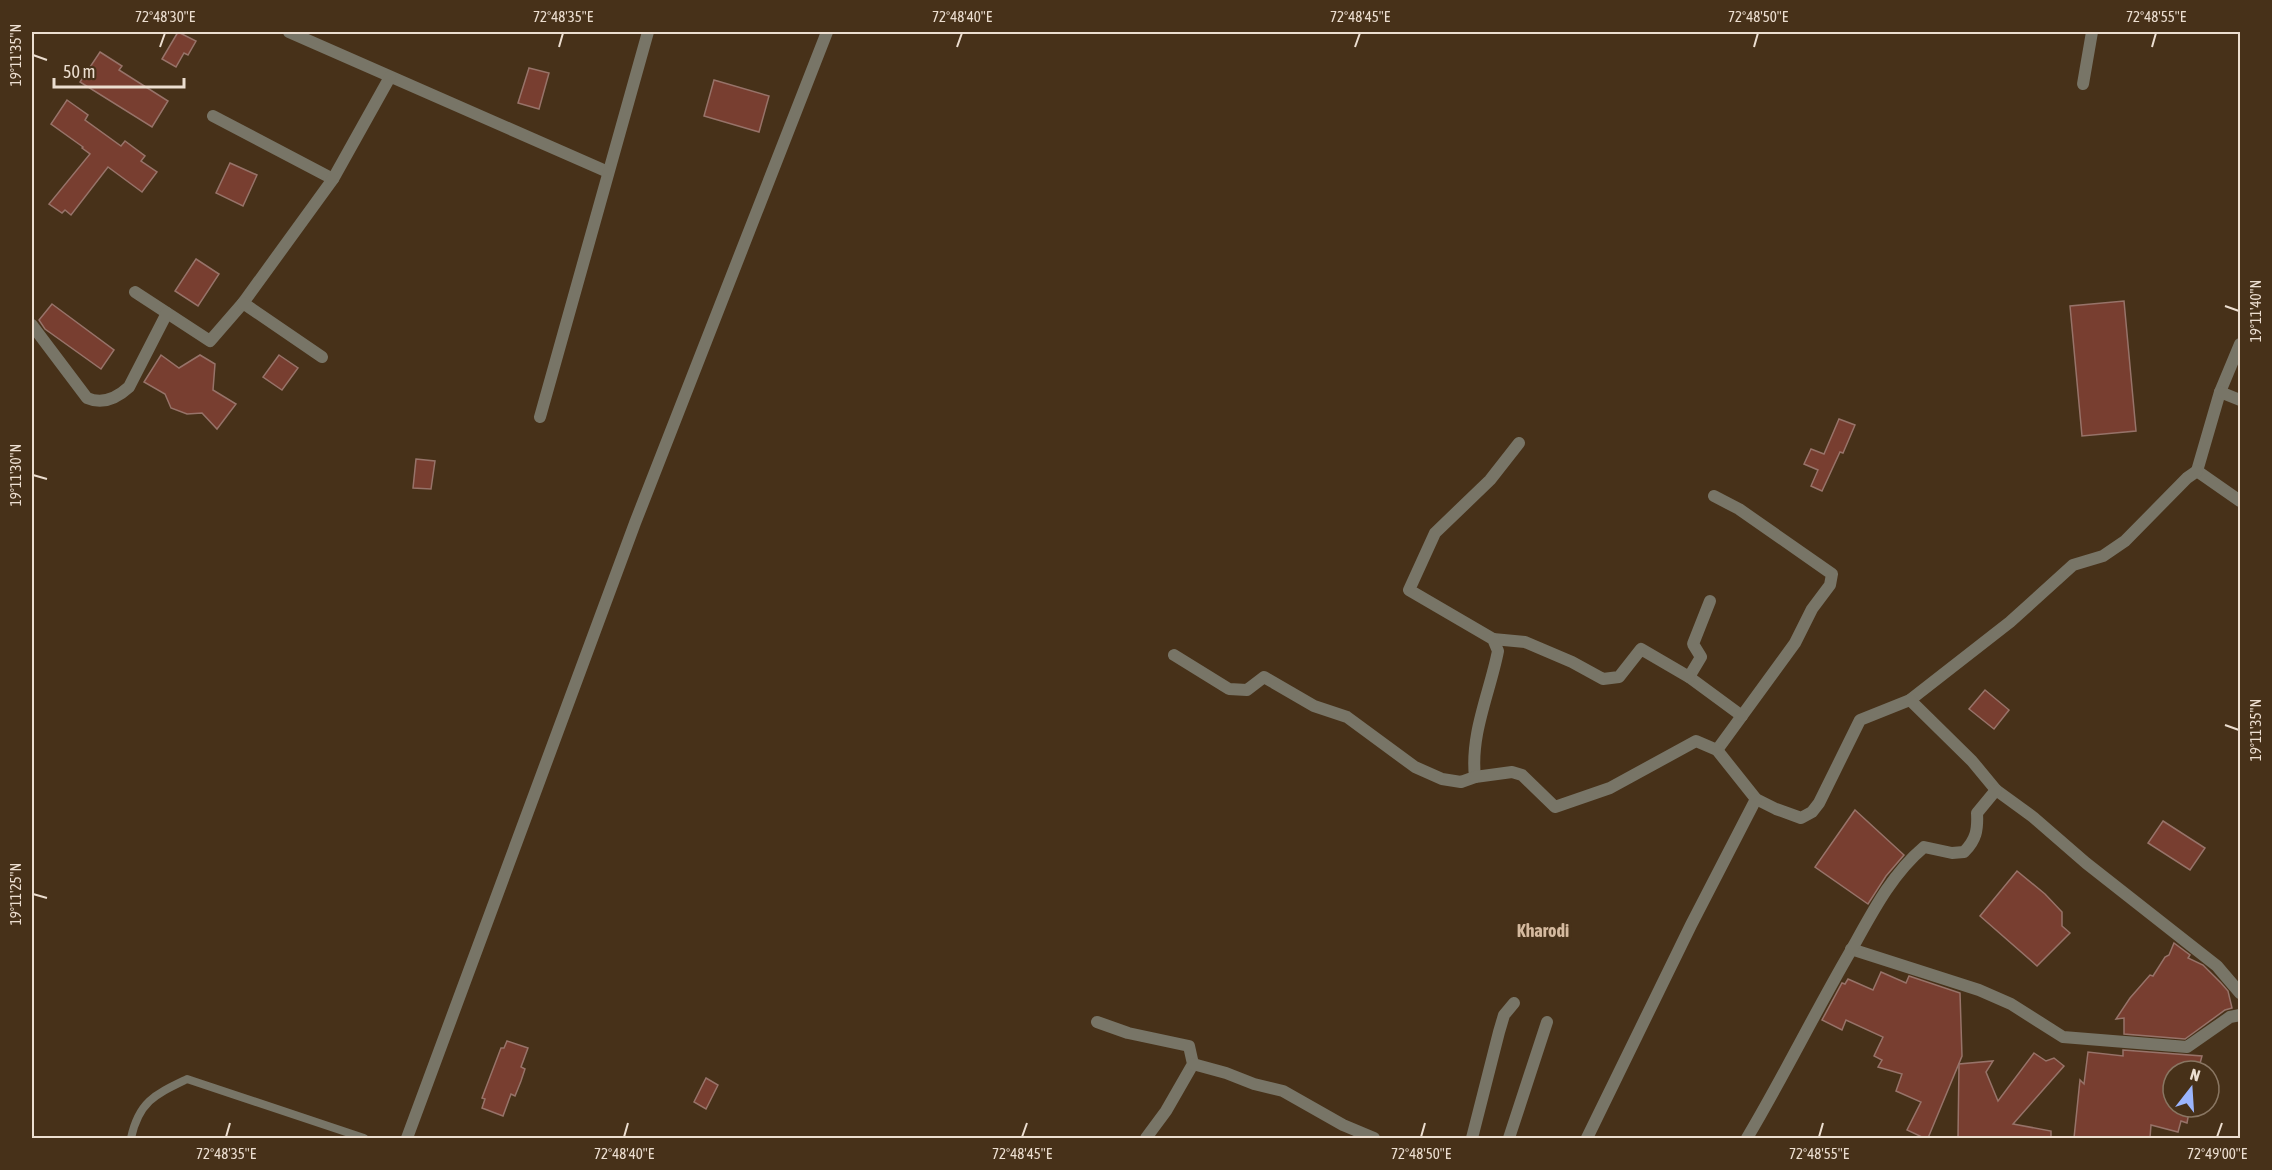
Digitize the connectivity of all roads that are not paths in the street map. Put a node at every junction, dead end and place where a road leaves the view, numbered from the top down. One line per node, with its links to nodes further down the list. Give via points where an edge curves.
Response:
1 (289, 32): 5 (street)
2 (648, 32): 8 (street)
3 (826, 32): 42 (street, via 635,523)
4 (2092, 32): 6 (street)
5 (390, 77): 8 (street); 9 (street)
6 (2083, 84)
7 (213, 116): 9 (street)
8 (608, 172): 18 (street)
9 (333, 179): 11 (street)
10 (135, 292): 12 (street)
11 (243, 303): 12 (street, via 210,341); 15 (street)
12 (167, 313): 13 (street, via 129,387 104,401 87,398)
13 (32, 325)
14 (2241, 344): 16 (street)
15 (322, 357)
16 (2220, 392): 17 (street); 20 (street)
17 (2241, 400)
18 (540, 417)
19 (1519, 443): 24 (street, via 1490,480 1435,533 1409,590)
20 (2197, 471): 22 (street); 27 (street, via 2125,541 2103,556 2073,565 2010,622)
21 (1714, 496): 28 (street, via 1832,574 1830,585 1812,609 1795,644)
22 (2241, 501)
23 (1710, 601): 26 (street, via 1693,644 1701,657)
24 (1493, 639): 26 (street, via 1525,642 1603,679 1619,677 1641,649); 30 (street, via 1498,651 1476,736)
25 (1174, 655): 30 (street, via 1228,689 1247,690 1264,677 1314,706 1347,717 1415,767 1442,779 1461,782)
26 (1689, 677): 28 (street)
27 (1910, 700): 31 (street); 32 (street, via 1860,720 1812,812 1802,818)
28 (1742, 716): 29 (street)
29 (1717, 750): 30 (street, via 1696,741 1610,788 1555,807 1522,775 1512,772); 32 (street)
30 (1475, 777)
31 (1996, 790): 33 (street, via 1977,813 1974,841 1964,852 1924,847 1907,861); 34 (street, via 2217,966)
32 (1756, 799): 47 (street)
33 (1851, 949): 36 (street, via 1979,990 2011,1004 2063,1037 2187,1047 2230,1017); 48 (street)
34 (2241, 993)
35 (1515, 1003): 45 (street, via 1504,1015 1498,1032)
36 (2241, 1015)
37 (1097, 1022): 39 (street, via 1189,1046)
38 (1547, 1022): 46 (street)
39 (1193, 1064): 43 (street); 44 (street, via 1283,1091)
40 (131, 1138): 41 (lane, via 134,1122 153,1095 187,1079)
41 (364, 1138)
42 (407, 1138)
43 (1146, 1138)
44 (1374, 1138)
45 (1472, 1138)
46 (1509, 1138)
47 (1587, 1138)
48 (1747, 1138)

